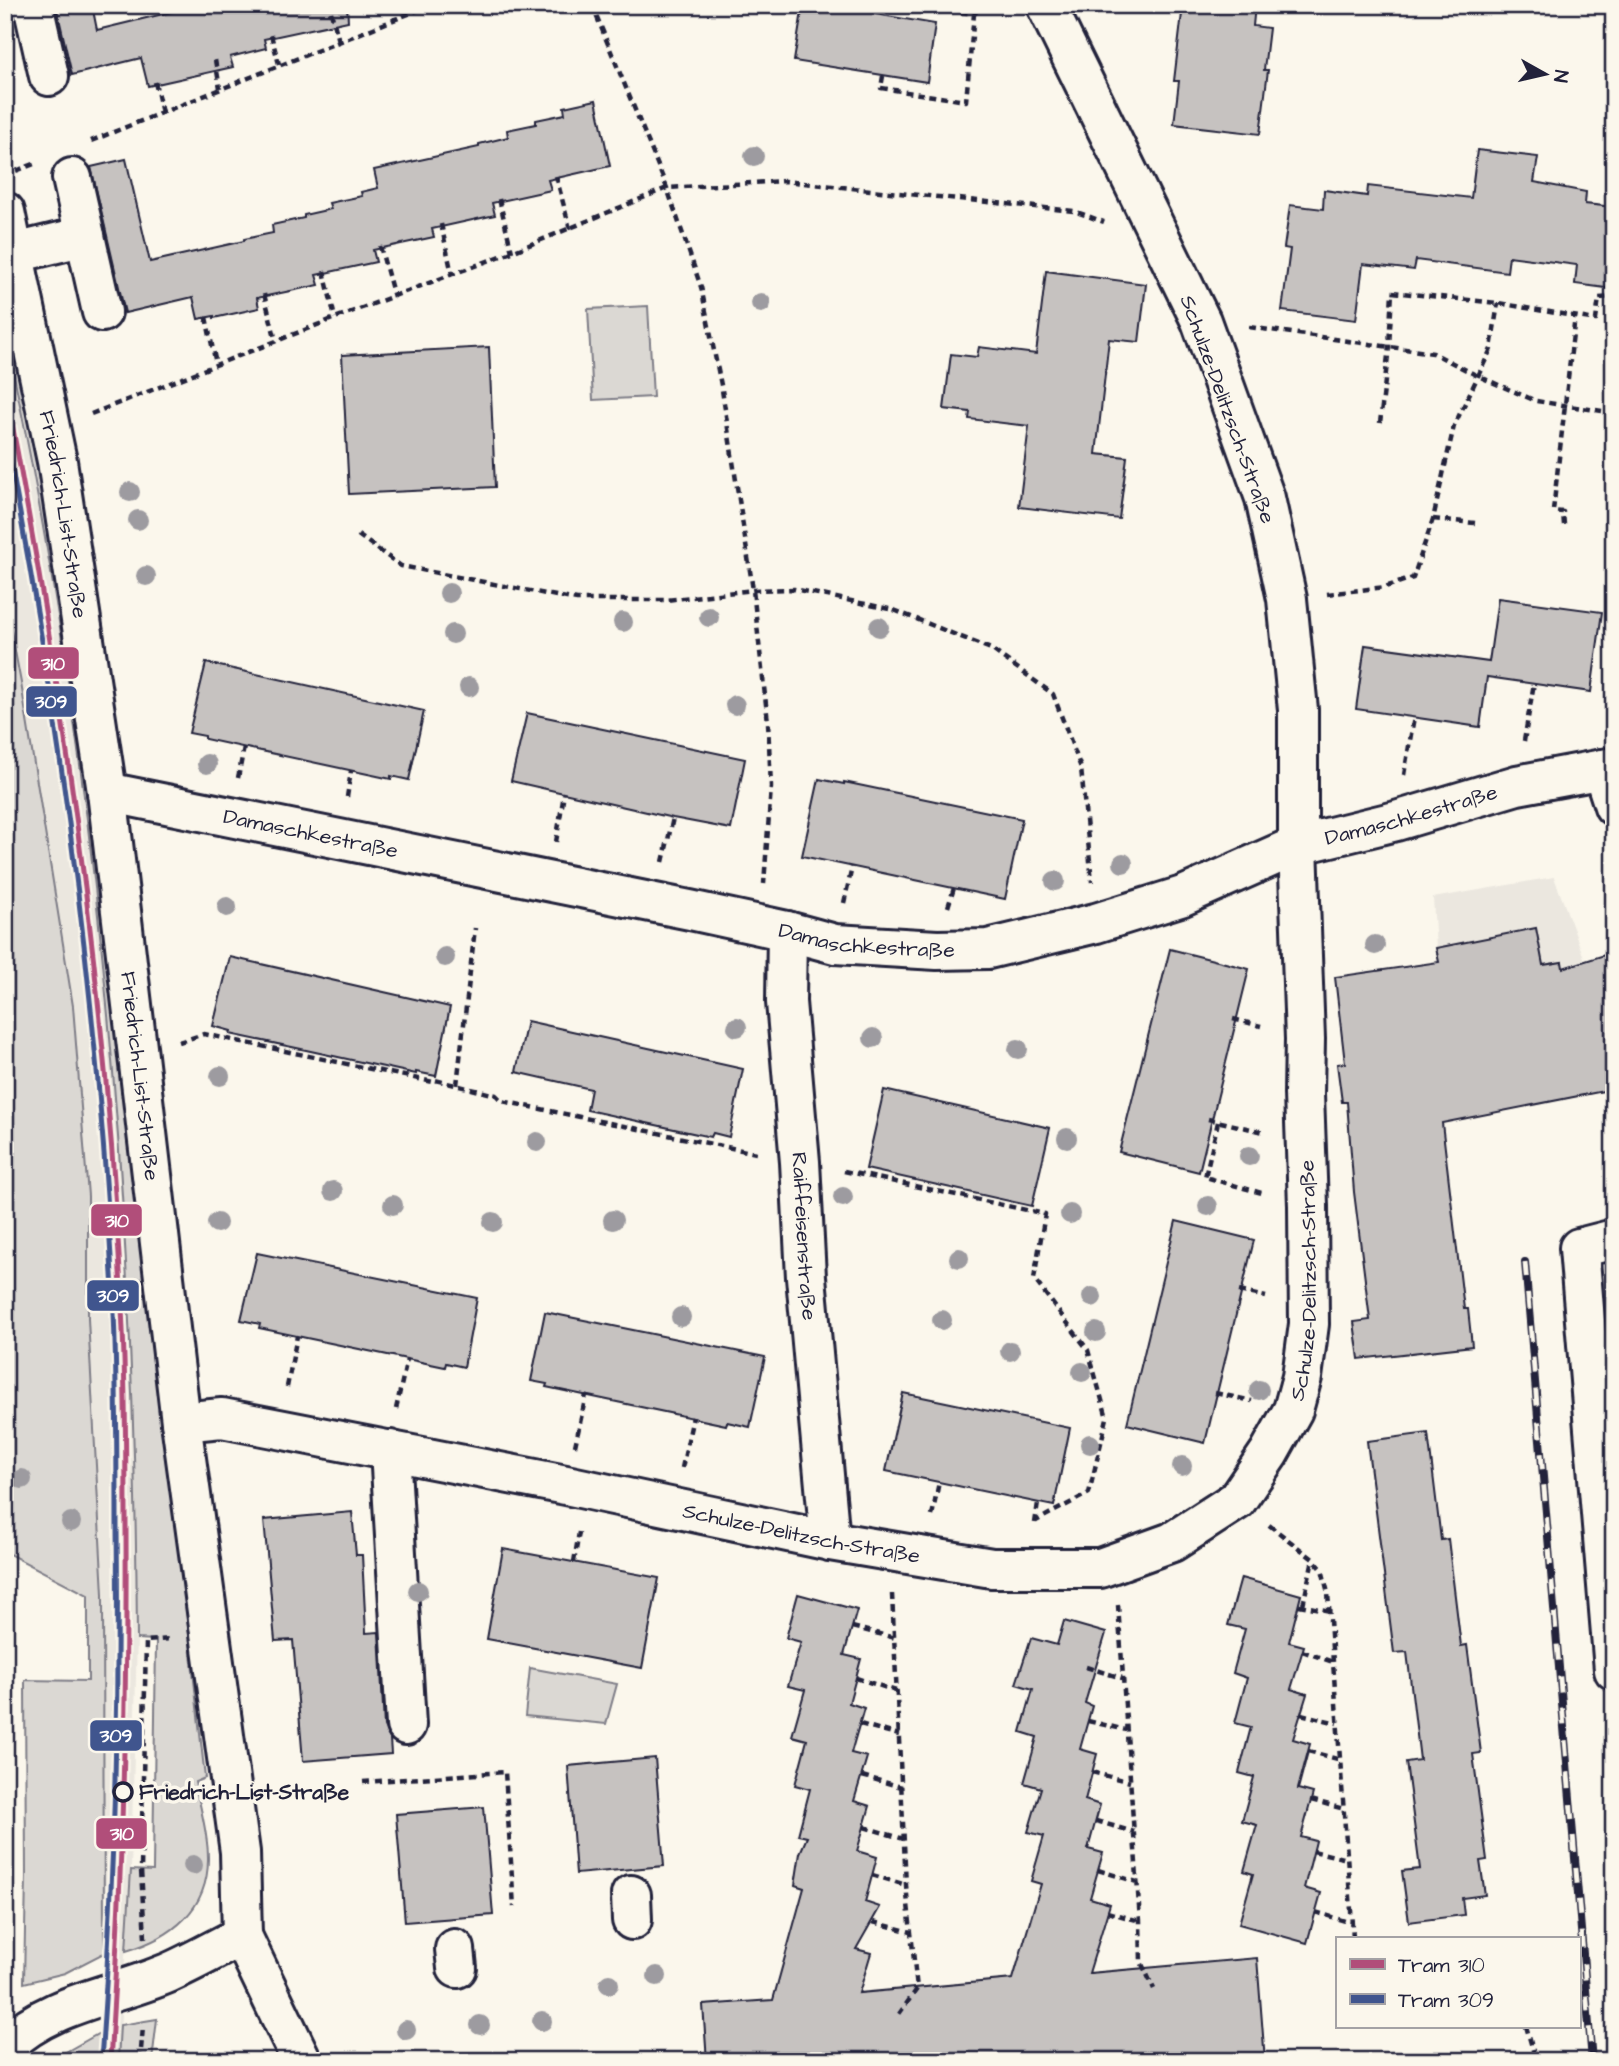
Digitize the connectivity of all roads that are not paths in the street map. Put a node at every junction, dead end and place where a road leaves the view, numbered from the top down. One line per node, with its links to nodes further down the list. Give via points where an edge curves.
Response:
1 (1046, 5): 12 (street, Schulze-Delitzsch-Straße, via 1200,321 1265,498 1287,598 1298,710)
2 (25, 16): 3 (street)
3 (49, 76)
4 (57, 169): 6 (street)
5 (5, 212): 7 (street, Friedrich-List-Straße)
6 (85, 236): 7 (street); 8 (street)
7 (15, 253): 10 (street, Friedrich-List-Straße, via 52,430)
8 (102, 312)
9 (1608, 768): 11 (street); 12 (street, Damaschkestraße, via 1517,786)
10 (107, 792): 13 (street, Damaschkestraße); 15 (street, Friedrich-List-Straße)
11 (1614, 806)
12 (1298, 845): 13 (street, Damaschkestraße, via 1183,896 988,949 835,944); 17 (street, Schulze-Delitzsch-Straße, via 1308,1324 1293,1410 1269,1453 1237,1500 1172,1542 1100,1568 992,1568)
13 (775, 929): 17 (street, Raiffeisenstraße, via 786,1002)
14 (1614, 1239): 18 (street, via 1579,1248)
15 (181, 1422): 16 (street, Schulze-Delitzsch-Straße, via 222,1418); 20 (street, Friedrich-List-Straße, via 240,1852)
16 (390, 1450): 17 (street, Schulze-Delitzsch-Straße); 19 (street)
17 (830, 1541)
18 (1614, 1670)
19 (406, 1725)
20 (242, 1936): 21 (street, via 167,1973 58,2011 24,2028); 22 (street)
21 (5, 2046)
22 (302, 2061)

